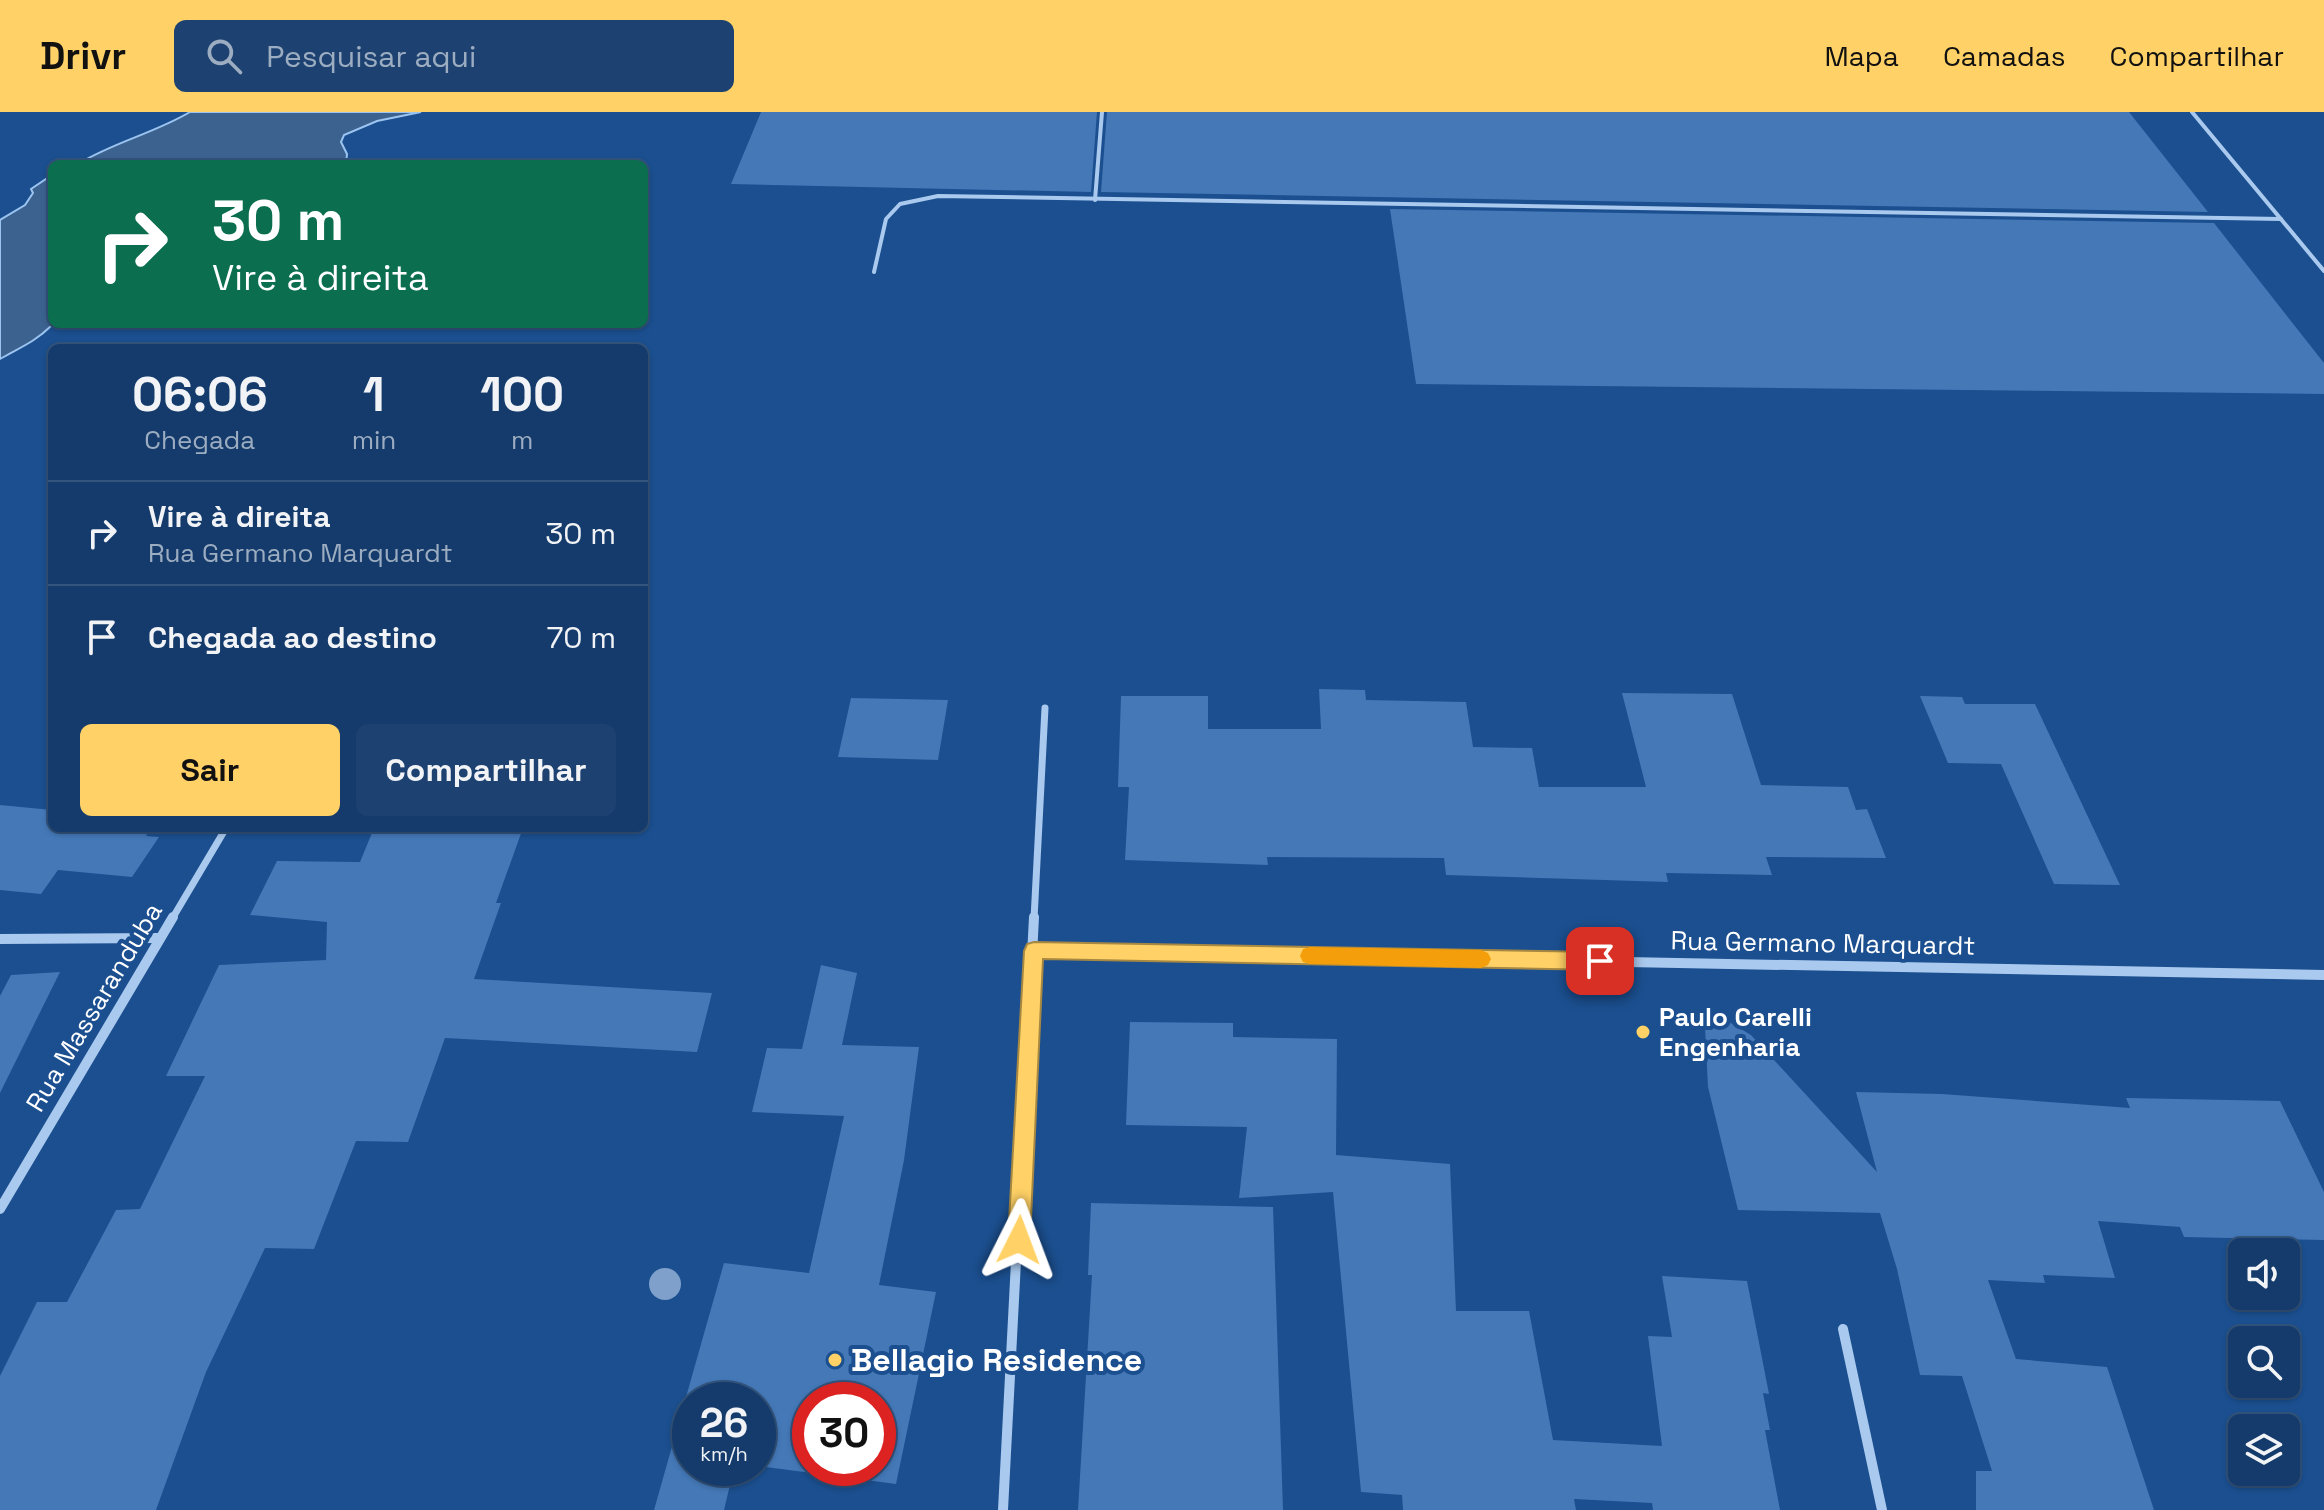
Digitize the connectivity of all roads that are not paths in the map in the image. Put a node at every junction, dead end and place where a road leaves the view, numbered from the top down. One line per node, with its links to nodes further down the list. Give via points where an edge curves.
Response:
1 (1102, 112): 3 (lane)
2 (2192, 112): 4 (lane)
3 (1095, 200): 4 (lane); 6 (lane, via 938,196 900,204 886,219)
4 (2281, 219): 5 (lane)
5 (2324, 271)
6 (874, 272)
7 (1045, 708): 11 (street)
8 (224, 832): 9 (street, Rua Massaranduba)
9 (160, 938): 10 (street); 13 (street, Rua Massaranduba)
10 (0, 939)
11 (1034, 951): 12 (street, Rua Germano Marquardt); 15 (street)
12 (2324, 975)
13 (0, 1209)
14 (1843, 1329): 16 (street)
15 (1003, 1510)
16 (1882, 1510)

